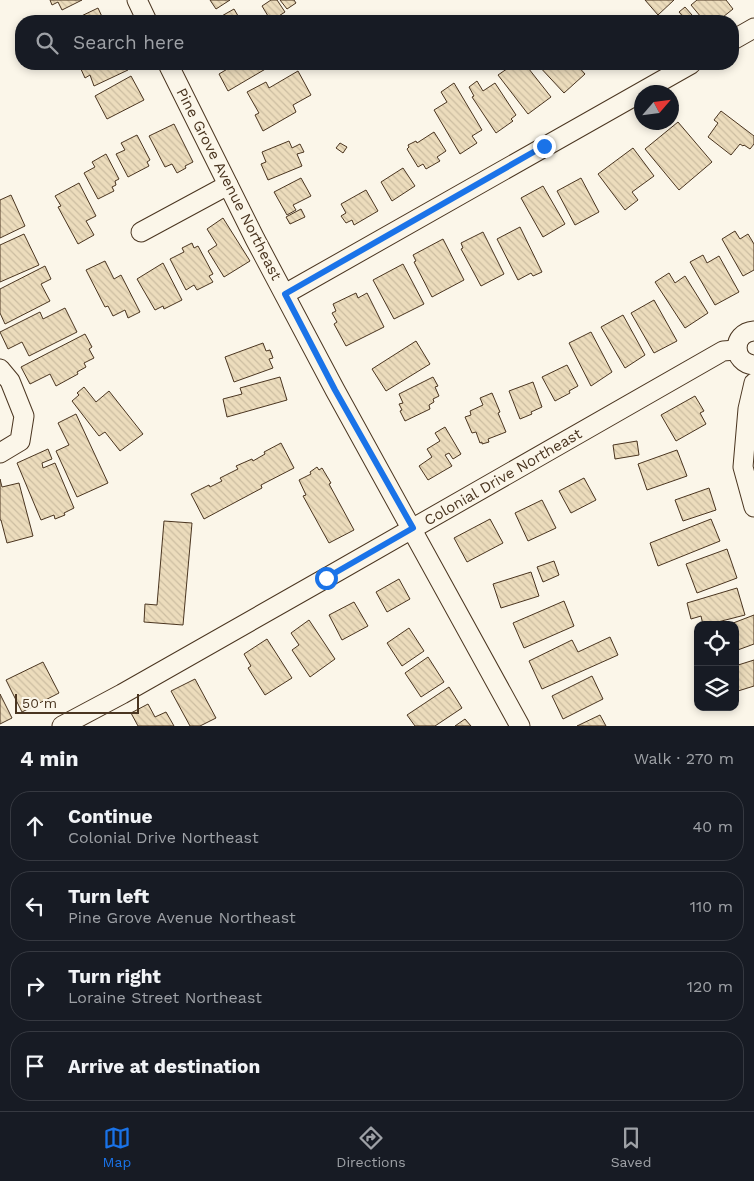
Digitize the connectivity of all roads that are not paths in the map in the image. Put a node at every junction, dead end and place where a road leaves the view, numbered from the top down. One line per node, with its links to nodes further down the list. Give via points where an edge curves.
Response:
1 (137, 0): 2 (street)
2 (144, 15)
3 (754, 28): 4 (street)
4 (739, 37)
5 (171, 70): 7 (street, Pine Grove Avenue Northeast)
6 (680, 70): 9 (street)
7 (228, 185): 8 (street); 9 (street, Pine Grove Avenue Northeast)
8 (141, 232)
9 (285, 294): 17 (street, Pine Grove Avenue Northeast)
10 (754, 331): 11 (street, via 739,338)
11 (736, 350): 12 (street, via 746,364); 17 (street, Colonial Drive Northeast, via 723,351)
12 (754, 365)
13 (0, 369): 15 (street, via 10,381 24,416 20,441)
14 (754, 383): 16 (street, via 748,408 743,467)
15 (0, 453)
16 (754, 507)
17 (413, 528): 18 (street, Colonial Drive Northeast); 19 (street, Pine Grove Avenue Northeast)
18 (62, 726)
19 (520, 726)

